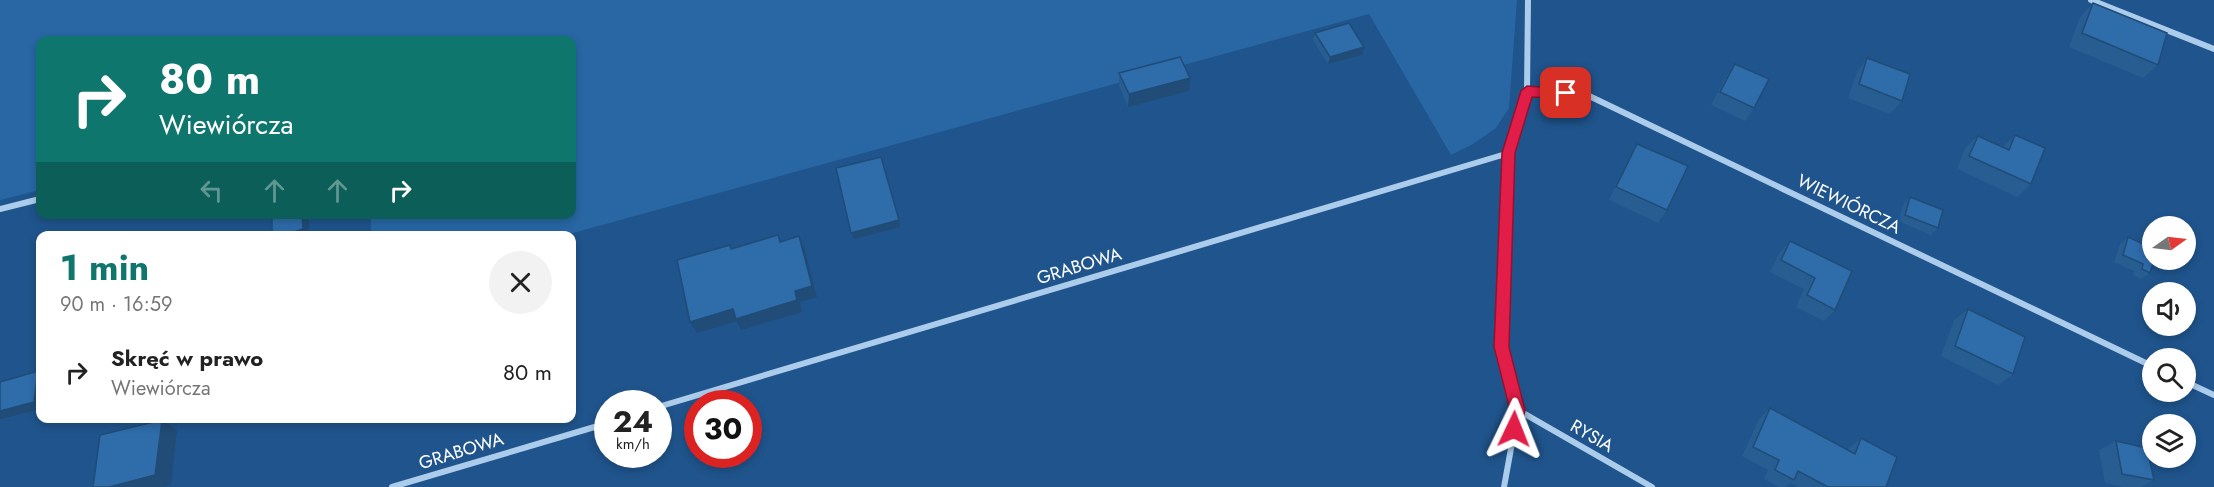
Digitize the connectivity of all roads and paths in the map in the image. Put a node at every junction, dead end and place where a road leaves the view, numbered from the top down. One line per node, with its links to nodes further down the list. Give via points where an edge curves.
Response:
1 (1528, 0): 4 (street)
2 (2091, 0): 3 (street)
3 (2214, 49)
4 (1527, 91): 5 (street); 8 (street, WIEWIÓRCZA, via 1585,94)
5 (1509, 153): 11 (street, GRABOWA); 12 (street, via 1502,347)
6 (36, 200): 7 (street)
7 (0, 209)
8 (2142, 361)
9 (2196, 387): 10 (street)
10 (2214, 395)
11 (672, 403)
12 (1518, 410): 15 (street); 16 (street, RYSIA)
13 (594, 427): 14 (street, GRABOWA)
14 (392, 487)
15 (1504, 487)
16 (1652, 487)

